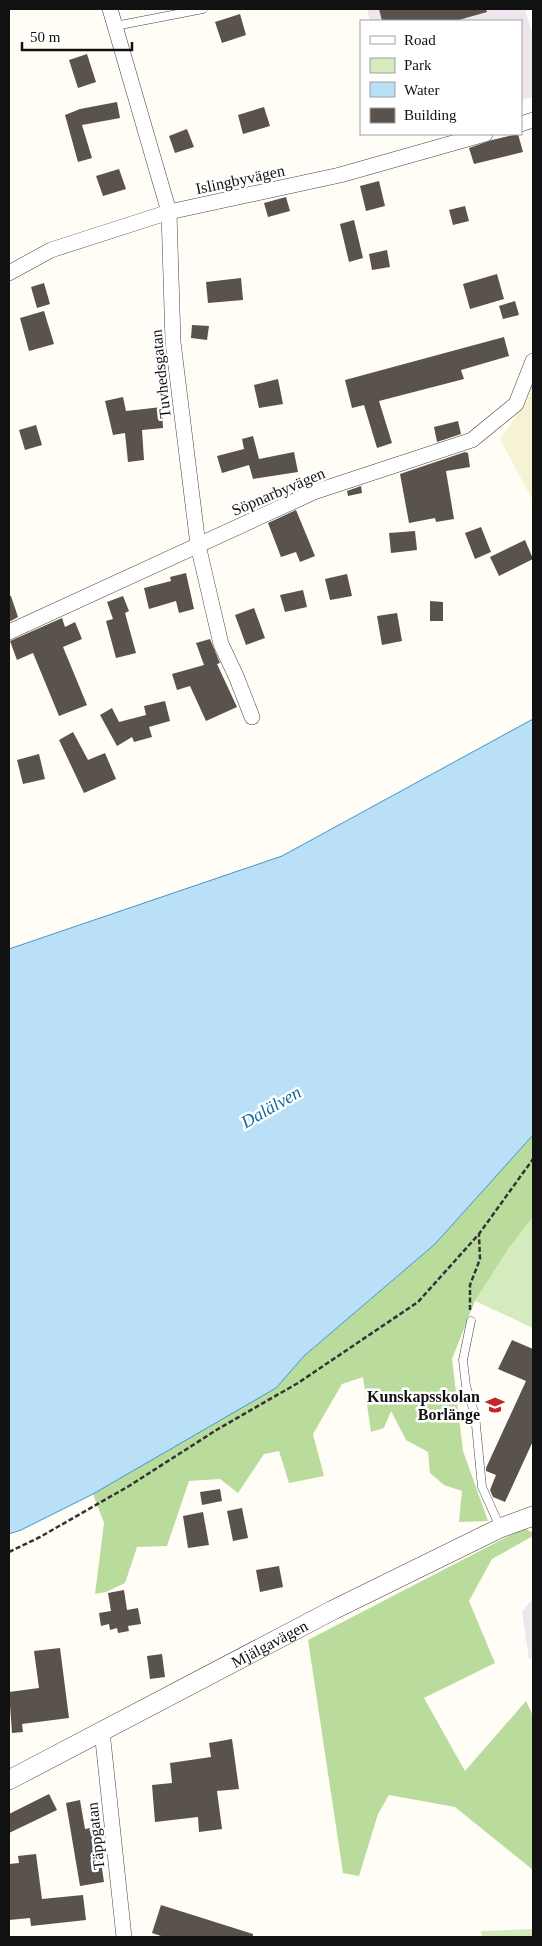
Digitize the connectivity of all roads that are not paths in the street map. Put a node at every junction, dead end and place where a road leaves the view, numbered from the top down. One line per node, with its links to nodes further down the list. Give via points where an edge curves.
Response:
1 (110, 9): 3 (street, Tuvhedsgatan)
2 (203, 9): 3 (lane)
3 (115, 26): 5 (street, Tuvhedsgatan)
4 (481, 135): 5 (street, Islingbyvägen, via 340,175)
5 (169, 212): 6 (street, Islingbyvägen, via 51,250); 8 (street, Tuvhedsgatan, via 173,342)
6 (9, 273)
7 (533, 361): 8 (street, Söpnarbyvägen, via 516,404 472,440 314,492)
8 (198, 545): 9 (street, Söpnarbyvägen); 10 (street, Tuvhedsgatan, via 221,644)
9 (9, 632)
10 (252, 717)
11 (470, 1321): 13 (lane, via 463,1360 466,1386 475,1416 482,1487)
12 (533, 1516): 13 (street, Mjälgavägen)
13 (500, 1528): 14 (street, Mjälgavägen)
14 (102, 1731): 15 (street, Mjälgavägen); 16 (street, Täppgatan)
15 (9, 1780)
16 (124, 1937)

